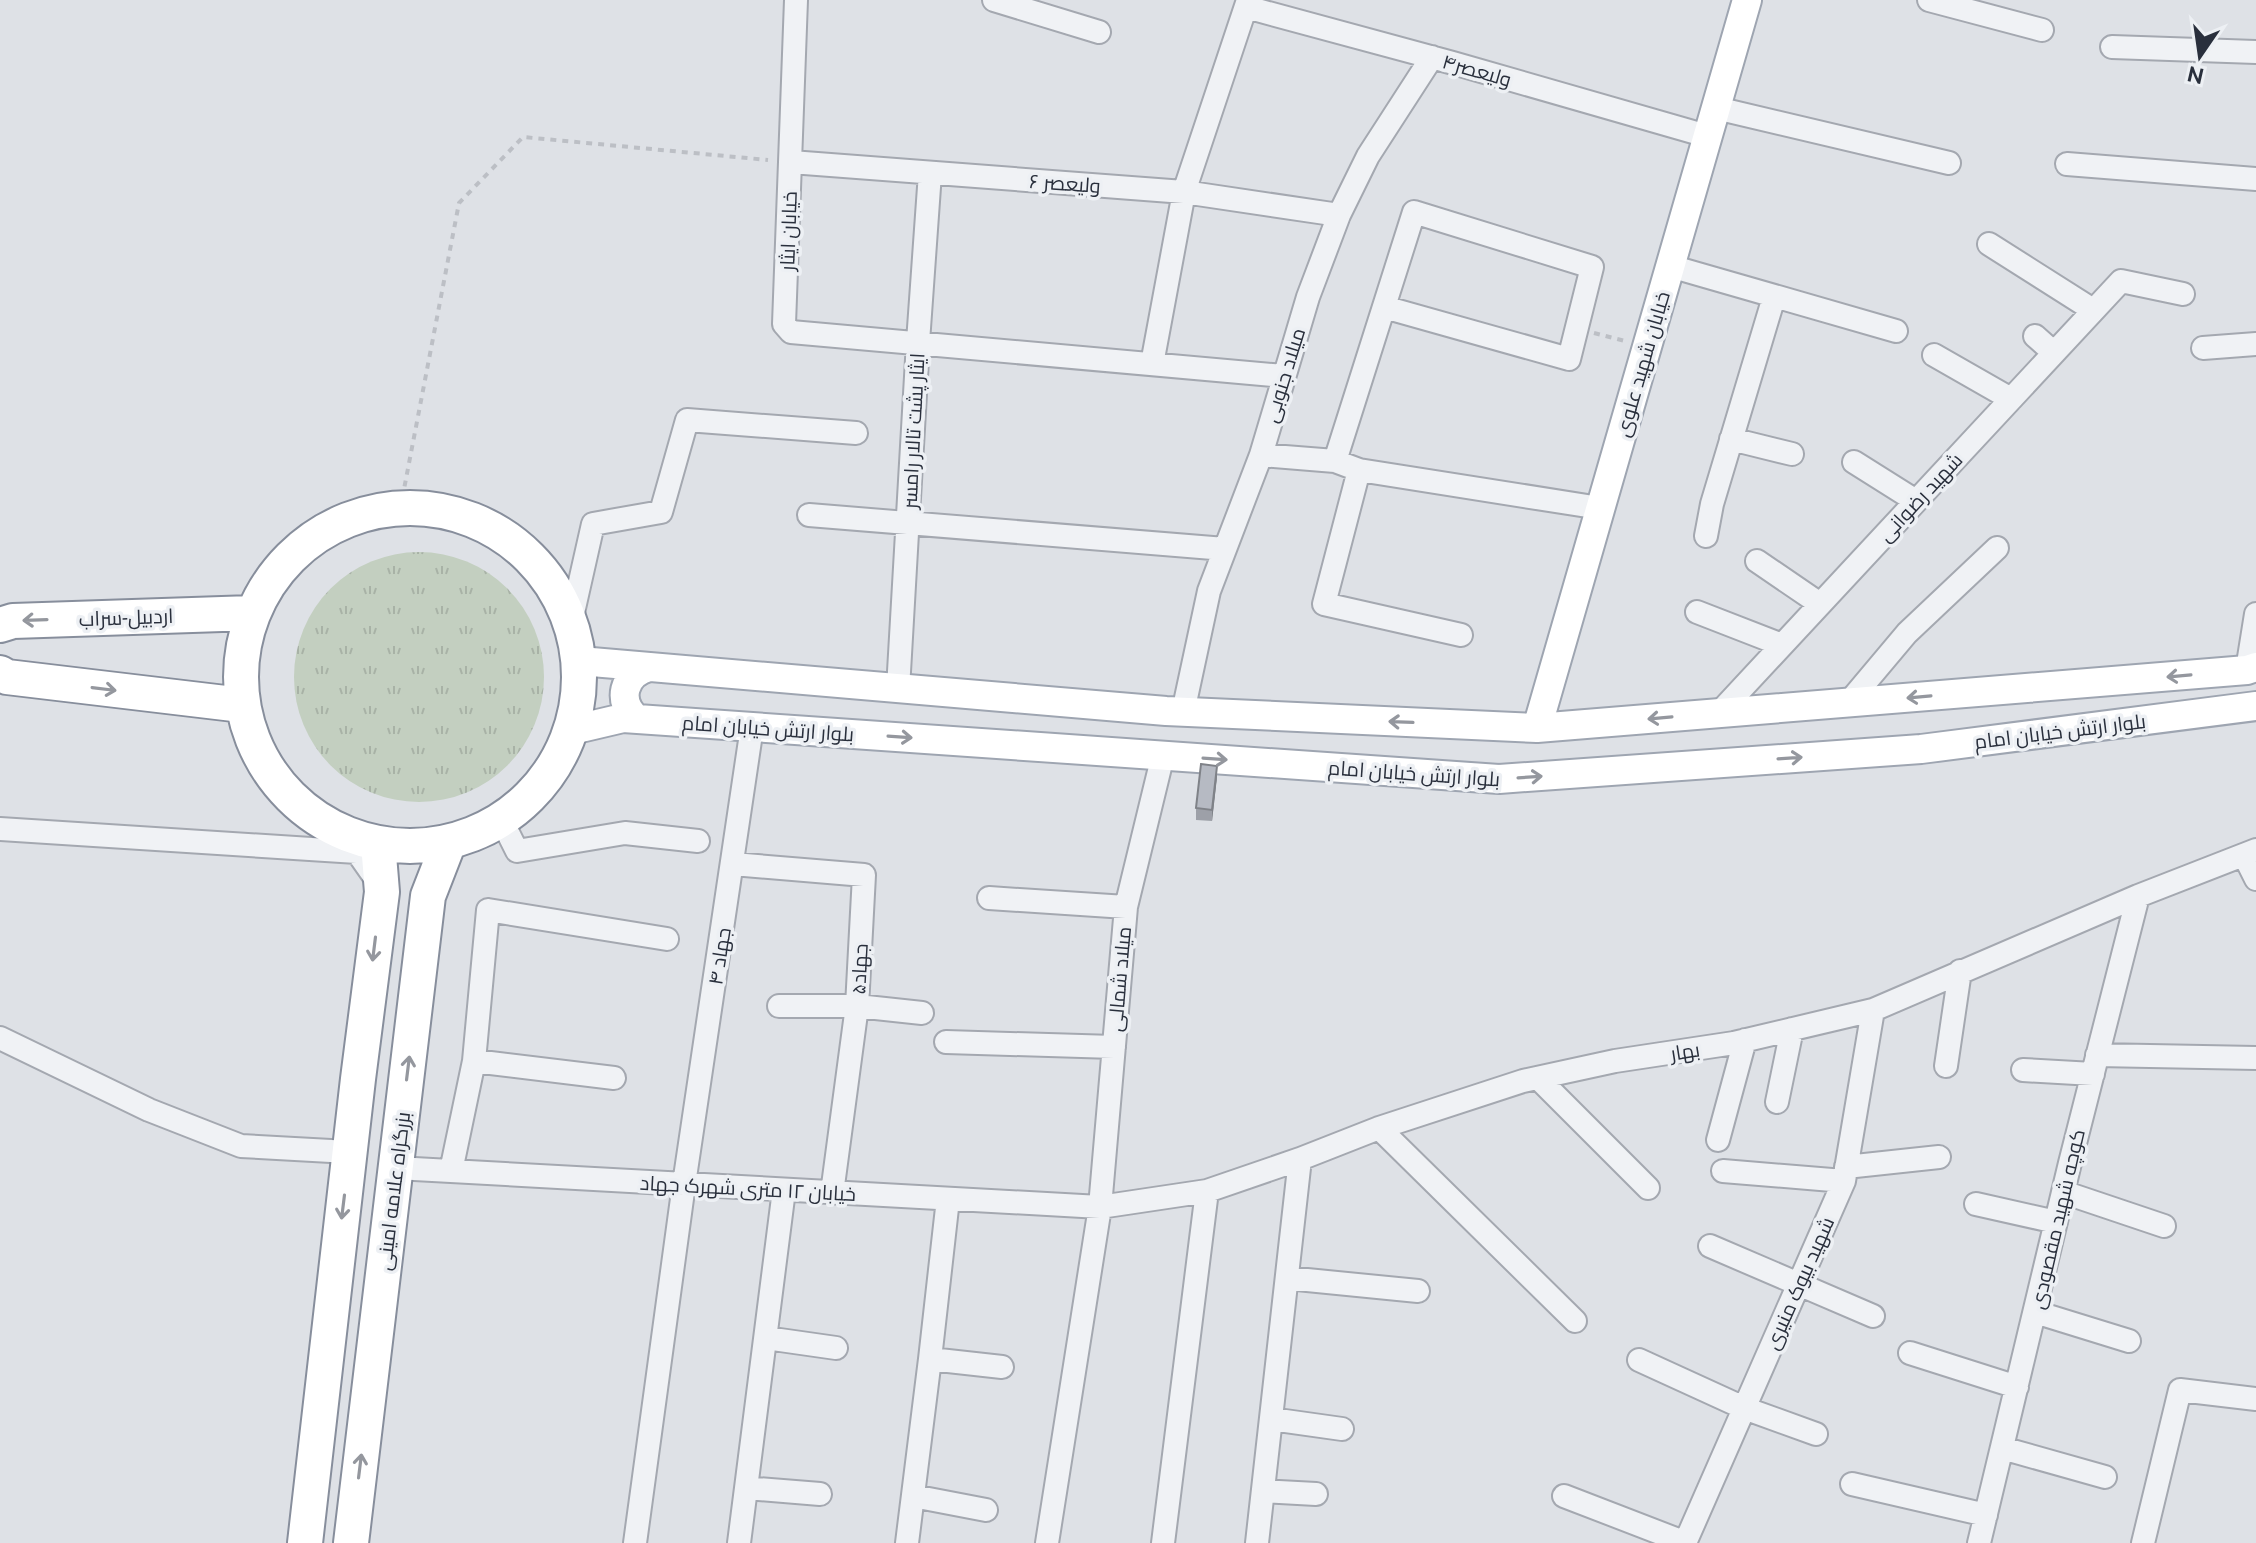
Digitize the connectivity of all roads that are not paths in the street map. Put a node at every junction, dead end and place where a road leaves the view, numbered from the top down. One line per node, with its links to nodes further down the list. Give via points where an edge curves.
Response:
1 (796, 0): 14 (street, خیابان ایثار)
2 (994, 0): 5 (street)
3 (1747, 0): 12 (main road, خیابان شهید علوی)
4 (1929, 0): 7 (street)
5 (1023, 4): 8 (street)
6 (1247, 4): 11 (street, ولیعصر۴); 19 (street)
7 (2042, 30)
8 (1099, 32)
9 (2112, 47): 10 (street)
10 (2256, 52)
11 (1432, 57): 13 (street, ولیعصر۴); 20 (street, میلاد جنوبی, via 1368,156)
12 (1716, 108): 13 (main road, خیابان شهید علوی); 15 (street)
13 (1707, 136): 22 (main road, خیابان شهید علوی)
14 (791, 162): 17 (street, ولیعصر ۶); 29 (street, خیابان ایثار, via 784,324 802,334)
15 (1949, 163)
16 (2067, 164): 18 (street)
17 (930, 173): 19 (street, ولیعصر ۶); 29 (street, ایثار پشت تالار رامسر)
18 (2256, 179)
19 (1184, 192): 20 (street, ولیعصر ۶); 34 (street)
20 (1339, 215): 35 (street, میلاد جنوبی)
21 (1989, 244): 26 (street)
22 (1670, 266): 24 (street); 45 (main road, خیابان شهید علوی)
23 (2183, 294): 26 (street, شهید رضوانی, via 2121,281)
24 (1774, 297): 27 (street); 38 (street)
25 (1384, 307): 25 (street, via 1569,359 1592,267 1414,212); 41 (street)
26 (2093, 310): 32 (street, شهید رضوانی)
27 (1896, 331)
28 (2035, 336): 32 (street)
29 (918, 342): 34 (street); 47 (street, ایثار پشت تالار رامسر)
30 (2256, 344): 31 (street)
31 (2203, 348)
32 (2054, 353): 36 (street, شهید رضوانی)
33 (1934, 355): 36 (street)
34 (1152, 364): 35 (street)
35 (1284, 376): 40 (street, میلاد جنوبی)
36 (2011, 399): 44 (street, شهید رضوانی)
37 (856, 433): 57 (street, via 687,420 661,512 593,524)
38 (1731, 439): 39 (street); 48 (street)
39 (1792, 454)
40 (1261, 455): 41 (street); 50 (street, میلاد جنوبی)
41 (1335, 461): 43 (street)
42 (1854, 462): 44 (street)
43 (1359, 470): 45 (street); 58 (street, via 1324,604)
44 (1916, 501): 52 (street, شهید رضوانی)
45 (1600, 508): 72 (main road, خیابان شهید علوی)
46 (809, 515): 47 (street)
47 (907, 524): 50 (street); 64 (street, ایثار پشت تالار رامسر)
48 (1706, 536)
49 (1997, 548): 65 (street, via 1907,633)
50 (1225, 549): 68 (street, میلاد جنوبی, via 1209,591)
51 (1757, 561): 52 (street)
52 (1820, 604): 59 (street, شهید رضوانی)
53 (1697, 612): 59 (street)
54 (252, 613): 56 (highway, اردبیل-سراب, one-way to 56); 57 (highway, via 280,567 321,532 371,512 424,508 481,523 530,556 564,604); 66 (highway, via 241,658)
55 (2256, 614): 62 (street)
56 (0, 625)
57 (570, 626): 60 (highway)
58 (1461, 635)
59 (1782, 645): 69 (street, شهید رضوانی)
60 (580, 661): 61 (main road, بلوار ارتش خیابان امام); 73 (highway, via 580,696)
61 (649, 667): 64 (main road, بلوار ارتش خیابان امام); 70 (main road, via 634,674 625,687 624,702)
62 (2252, 669): 65 (main road, بلوار ارتش خیابان امام, one-way to 65)
63 (0, 673): 66 (highway, one-way to 66)
64 (898, 689): 68 (main road, بلوار ارتش خیابان امام)
65 (1849, 702): 69 (main road, بلوار ارتش خیابان امام)
66 (242, 705): 79 (highway, via 258,753 288,795 329,826)
67 (2256, 706): 74 (main road, بلوار ارتش خیابان امام, one-way to 67, via 1499,779 1921,749)
68 (1183, 712): 72 (main road, بلوار ارتش خیابان امام, one-way to 68)
69 (1719, 713): 72 (main road, بلوار ارتش خیابان امام, one-way to 72)
70 (637, 719): 71 (main road, بلوار ارتش خیابان امام); 73 (main road, بلوار ارتش خیابان امام)
71 (752, 727): 74 (main road, بلوار ارتش خیابان امام, one-way to 74); 81 (street, جهاد ۴)
72 (1537, 728)
73 (572, 730): 75 (highway, via 553,769 525,802)
74 (1163, 755): 87 (street, میلاد شمالی)
75 (501, 819): 77 (street, via 517,851 625,833); 78 (highway)
76 (0, 829): 83 (street, via 357,852)
77 (698, 841)
78 (449, 842): 79 (highway, via 413,847); 84 (highway, بزرگراه علامه امینی)
79 (378, 843): 83 (highway)
80 (2250, 852): 82 (street); 85 (street, بهار)
81 (733, 864): 91 (street, جهاد۵, via 864,875); 116 (street, جهاد ۴)
82 (2256, 879)
83 (382, 889): 84 (highway, via 407,876); 109 (highway, one-way to 109)
84 (428, 896): 112 (highway, بزرگراه علامه امینی, one-way to 84)
85 (2138, 896): 89 (street, بهار); 101 (street, کوچه شهید مقصودی)
86 (989, 898): 87 (street)
87 (1126, 907): 98 (street, میلاد شمالی)
88 (667, 939): 100 (street, via 488,910)
89 (1960, 971): 92 (street, بهار); 102 (street)
90 (779, 1006): 91 (street)
91 (857, 1006): 93 (street); 121 (street, جهاد۵)
92 (1873, 1010): 94 (street, بهار); 115 (street, شهید بیوک منیری)
93 (922, 1013)
94 (1792, 1029): 96 (street, بهار); 106 (street)
95 (0, 1038): 109 (street, via 149,1110 241,1146)
96 (1745, 1040): 105 (street, بهار); 108 (street)
97 (946, 1042): 98 (street)
98 (1114, 1047): 124 (street, میلاد شمالی)
99 (2256, 1058): 101 (street)
100 (474, 1061): 104 (street); 113 (street)
101 (2095, 1065): 103 (street); 120 (street, کوچه شهید مقصودی)
102 (1946, 1066)
103 (2023, 1070)
104 (614, 1078)
105 (1538, 1078): 107 (street, بهار); 117 (street)
106 (1777, 1102)
107 (1379, 1128): 111 (street, بهار); 133 (street)
108 (1718, 1140)
109 (349, 1152): 158 (highway, one-way to 158)
110 (1939, 1157): 115 (street)
111 (1300, 1159): 119 (street, بهار); 128 (street)
112 (396, 1168): 113 (street, خیابان ۱۲ متری شهرک جهاد); 159 (highway, بزرگراه علامه امینی, one-way to 112)
113 (451, 1171): 116 (street, خیابان ۱۲ متری شهرک جهاد)
114 (1723, 1171): 115 (street)
115 (1845, 1174): 129 (street, شهید بیوک منیری)
116 (684, 1184): 118 (street, خیابان ۱۲ متری شهرک جهاد); 160 (street, جهاد ۴)
117 (1648, 1188)
118 (784, 1190): 121 (street, خیابان ۱۲ متری شهرک جهاد); 134 (street)
119 (1207, 1191): 124 (street, بهار); 164 (street)
120 (2063, 1192): 125 (street, کوچه شهید مقصودی); 126 (street)
121 (832, 1193): 122 (street, خیابان ۱۲ متری شهرک جهاد)
122 (948, 1199): 124 (street, خیابان ۱۲ متری شهرک جهاد); 138 (street)
123 (1976, 1204): 125 (street)
124 (1100, 1207): 163 (street, میلاد شمالی)
125 (2056, 1222): 131 (street, کوچه شهید مقصودی)
126 (2164, 1226)
127 (1710, 1246): 129 (street)
128 (1287, 1278): 130 (street); 144 (street)
129 (1799, 1284): 132 (street); 143 (street, شهید بیوک منیری)
130 (1418, 1291)
131 (2035, 1312): 135 (street); 141 (street, کوچه شهید مقصودی)
132 (1873, 1316)
133 (1575, 1321)
134 (766, 1338): 136 (street); 150 (street)
135 (2129, 1341)
136 (836, 1348)
137 (1910, 1353): 141 (street)
138 (930, 1359): 140 (street); 154 (street)
139 (1639, 1360): 143 (street)
140 (1002, 1367)
141 (2017, 1387): 147 (street, کوچه شهید مقصودی)
142 (2256, 1399): 168 (street, via 2180,1390)
143 (1744, 1408): 146 (street); 166 (street, شهید بیوک منیری)
144 (1271, 1419): 145 (street); 151 (street)
145 (1342, 1429)
146 (1816, 1434)
147 (2002, 1448): 148 (street); 157 (street, کوچه شهید مقصودی)
148 (2105, 1477)
149 (1852, 1484): 157 (street)
150 (746, 1488): 152 (street); 161 (street)
151 (1263, 1491): 153 (street); 165 (street)
152 (820, 1494)
153 (1316, 1494)
154 (913, 1496): 156 (street); 162 (street)
155 (1564, 1496): 166 (street)
156 (986, 1510)
157 (1986, 1515): 167 (street, کوچه شهید مقصودی)
158 (305, 1543)
159 (351, 1543)
160 (635, 1543)
161 (739, 1543)
162 (907, 1543)
163 (1047, 1543)
164 (1163, 1543)
165 (1257, 1543)
166 (1685, 1543)
167 (1979, 1543)
168 (2143, 1543)

